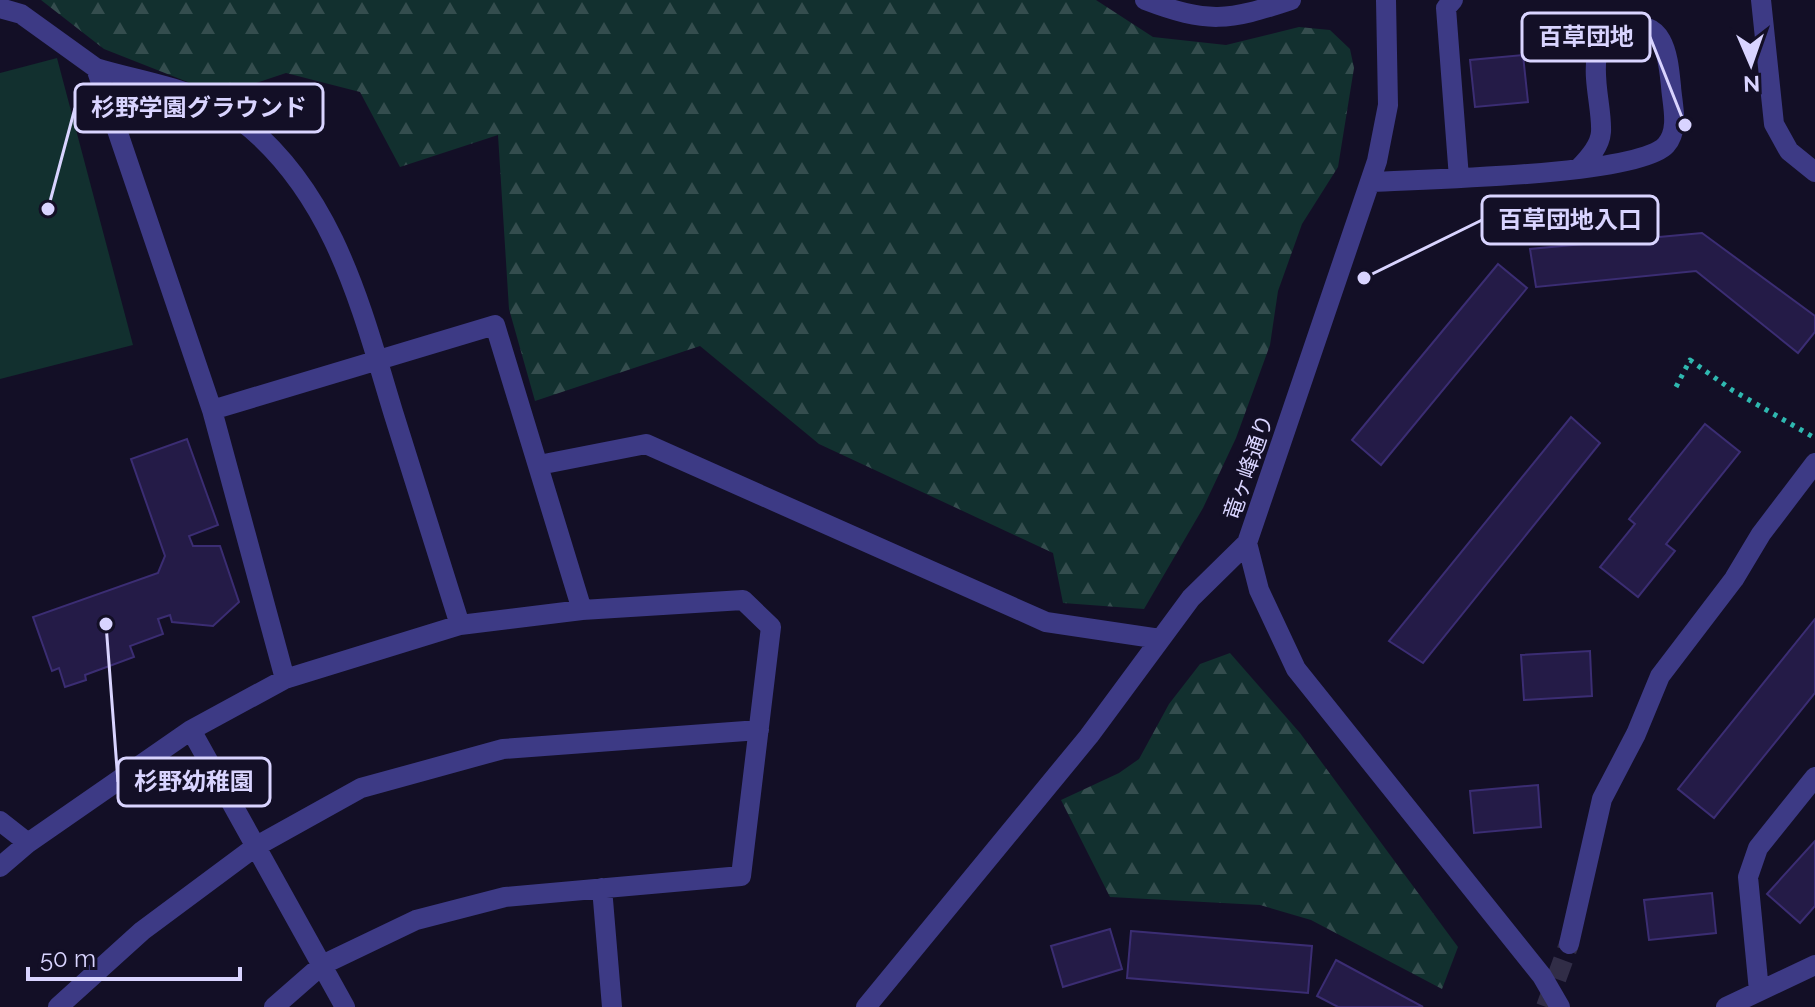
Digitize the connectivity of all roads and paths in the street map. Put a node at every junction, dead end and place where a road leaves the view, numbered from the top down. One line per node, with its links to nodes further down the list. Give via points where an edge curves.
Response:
1 (1145, 0): 2 (street, via 1212,20)
2 (1291, 0)
3 (1386, 0): 11 (street, 竜ヶ峰通り, via 1388,105)
4 (1453, 0): 10 (street, via 1446,8)
5 (1761, 0): 9 (street, via 1774,124 1789,151)
6 (0, 8): 7 (street, via 21,14)
7 (96, 68): 12 (street, via 210,102 258,135 312,199 347,263); 14 (street)
8 (1579, 168): 8 (street, via 1601,134 1599,47 1609,34 1625,27 1659,35 1667,48 1675,126 1666,144 1648,157); 10 (street)
9 (1815, 172)
10 (1459, 178): 11 (street)
11 (1372, 182): 18 (street, 竜ヶ峰通り)
12 (378, 362): 14 (street); 17 (street, via 495,325); 20 (street)
13 (1676, 387): 15 (path, via 1690,360)
14 (212, 410): 22 (street)
15 (1815, 438)
16 (1815, 463): 31 (street, via 1660,676 1602,799)
17 (539, 465): 19 (street); 21 (street, via 646,444 1046,622)
18 (1247, 543): 21 (street, via 1191,598); 40 (street, 竜ヶ峰通り, via 1259,590 1296,669 1542,976)
19 (582, 610): 20 (street); 24 (street, via 743,600 771,627)
20 (460, 625): 22 (street)
21 (1160, 639): 39 (street, via 1089,736)
22 (285, 679): 23 (street)
23 (191, 730): 27 (street); 28 (street)
24 (759, 730): 28 (street, via 503,749 361,788); 30 (street, via 741,876)
25 (1815, 777): 34 (street, via 1758,848 1748,877)
26 (0, 821): 27 (street)
27 (28, 843): 29 (street)
28 (255, 847): 32 (street); 35 (street, via 142,931)
29 (0, 867)
30 (602, 888): 32 (street, via 505,897 416,920); 38 (street)
31 (1569, 944)
32 (322, 965): 36 (street); 37 (street)
33 (1815, 965): 34 (street)
34 (1759, 991): 41 (street)
35 (58, 1007)
36 (274, 1007)
37 (345, 1007)
38 (612, 1007)
39 (866, 1007)
40 (1560, 1007)
41 (1726, 1007)

